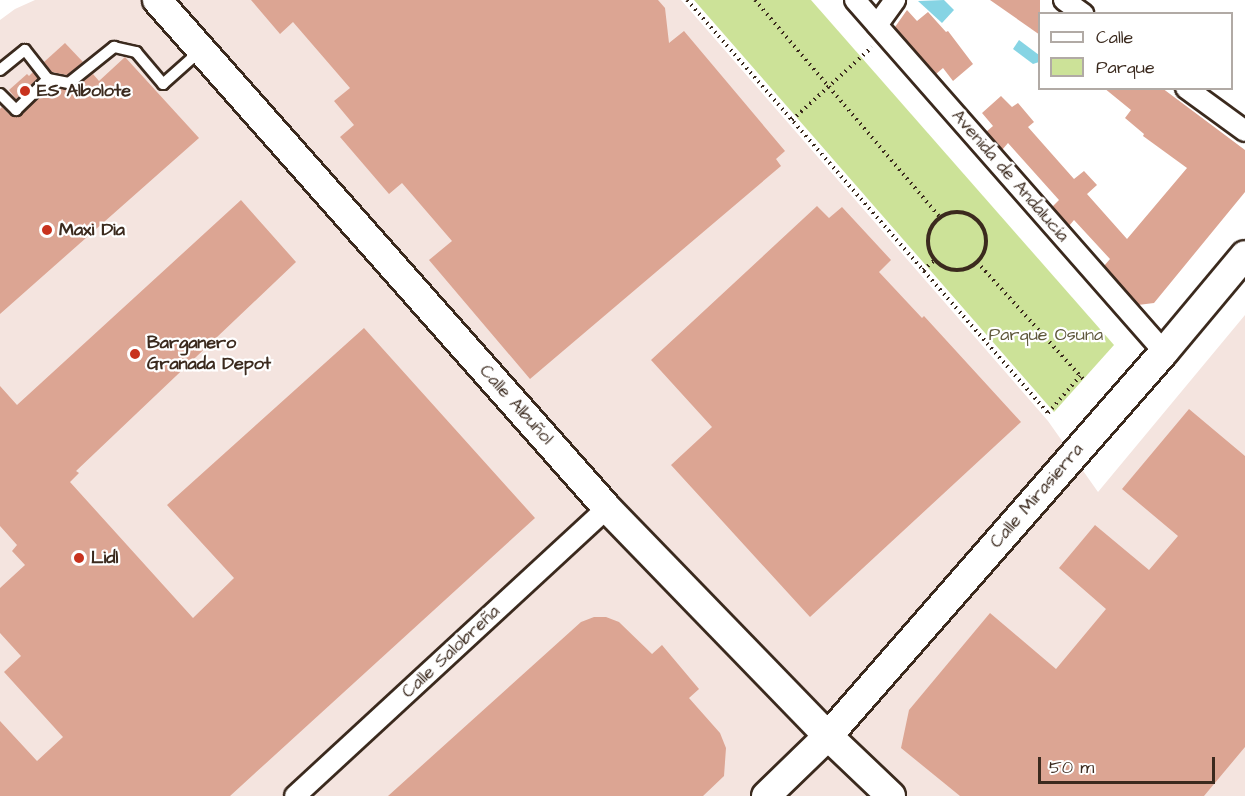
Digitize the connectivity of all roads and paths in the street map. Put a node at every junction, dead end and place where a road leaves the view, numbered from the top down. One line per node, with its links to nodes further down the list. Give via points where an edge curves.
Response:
1 (157, 0): 9 (street, Calle Albuñol)
2 (687, 0): 15 (path)
3 (755, 0): 12 (path)
4 (855, 0): 8 (street, Avenida de Andalucía)
5 (895, 0): 8 (street)
6 (1064, 0): 7 (street)
7 (1080, 12)
8 (881, 30): 12 (path); 22 (street, Avenida de Andalucía)
9 (201, 50): 11 (lane, via 163,84 136,52 114,46 69,83); 23 (street, Calle Albuñol)
10 (0, 70): 11 (lane, via 25,50)
11 (48, 79): 14 (lane, via 16,110)
12 (828, 86): 15 (path); 17 (path)
13 (1189, 90): 16 (street)
14 (0, 94)
15 (792, 120): 21 (path)
16 (1245, 131)
17 (940, 217): 19 (path, via 929,233); 20 (path, via 958,212 975,219 982,227 986,245)
18 (1245, 255): 22 (street, Calle Mirasierra)
19 (934, 260): 20 (path, via 951,270); 21 (path)
20 (977, 262): 21 (path, via 1082,378 1048,413)
21 (923, 270)
22 (1164, 352): 24 (street, Calle Mirasierra)
23 (607, 508): 24 (street, Calle Albuñol); 25 (street, Calle Salobreña)
24 (828, 736): 26 (street, Calle Mirasierra); 27 (street, Calle Albuñol)
25 (295, 796)
26 (766, 796)
27 (891, 796)

